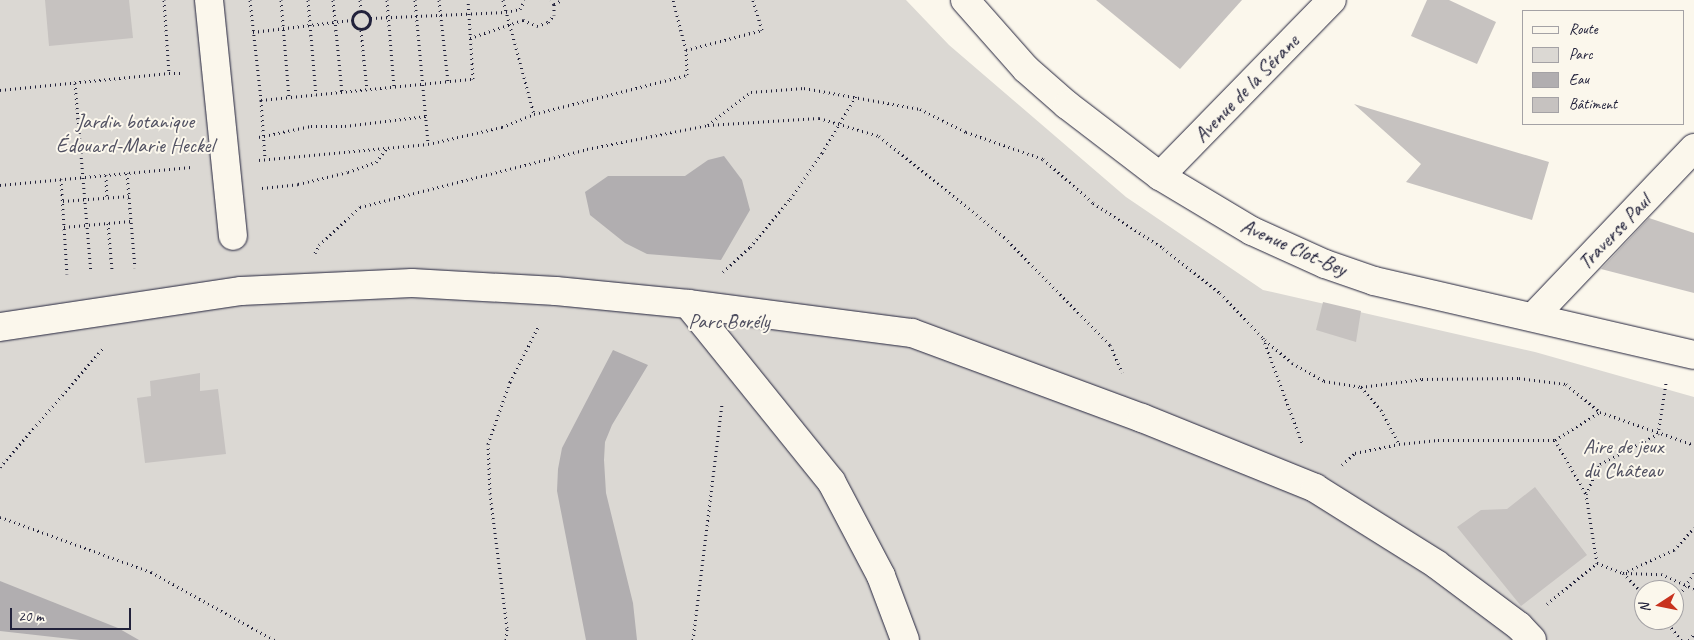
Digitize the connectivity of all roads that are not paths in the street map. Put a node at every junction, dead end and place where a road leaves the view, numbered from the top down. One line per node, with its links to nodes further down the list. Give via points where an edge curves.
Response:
1 (209, 0): 6 (street)
2 (965, 0): 5 (street, Avenue Clot-Bey, via 1026,69)
3 (1332, 0): 5 (street, Avenue de la Sérane)
4 (1694, 148): 8 (street, Traverse Paul)
5 (1160, 176): 8 (street, Avenue Clot-Bey, via 1252,231 1325,264 1374,281)
6 (233, 236)
7 (688, 304): 9 (street, via 556,291 412,283 241,291); 11 (street, via 912,334 1142,418 1316,488 1436,564); 12 (street, via 831,481 881,576)
8 (1534, 316): 10 (street, Avenue Clot-Bey)
9 (0, 327)
10 (1694, 355)
11 (1526, 633)
12 (904, 640)

